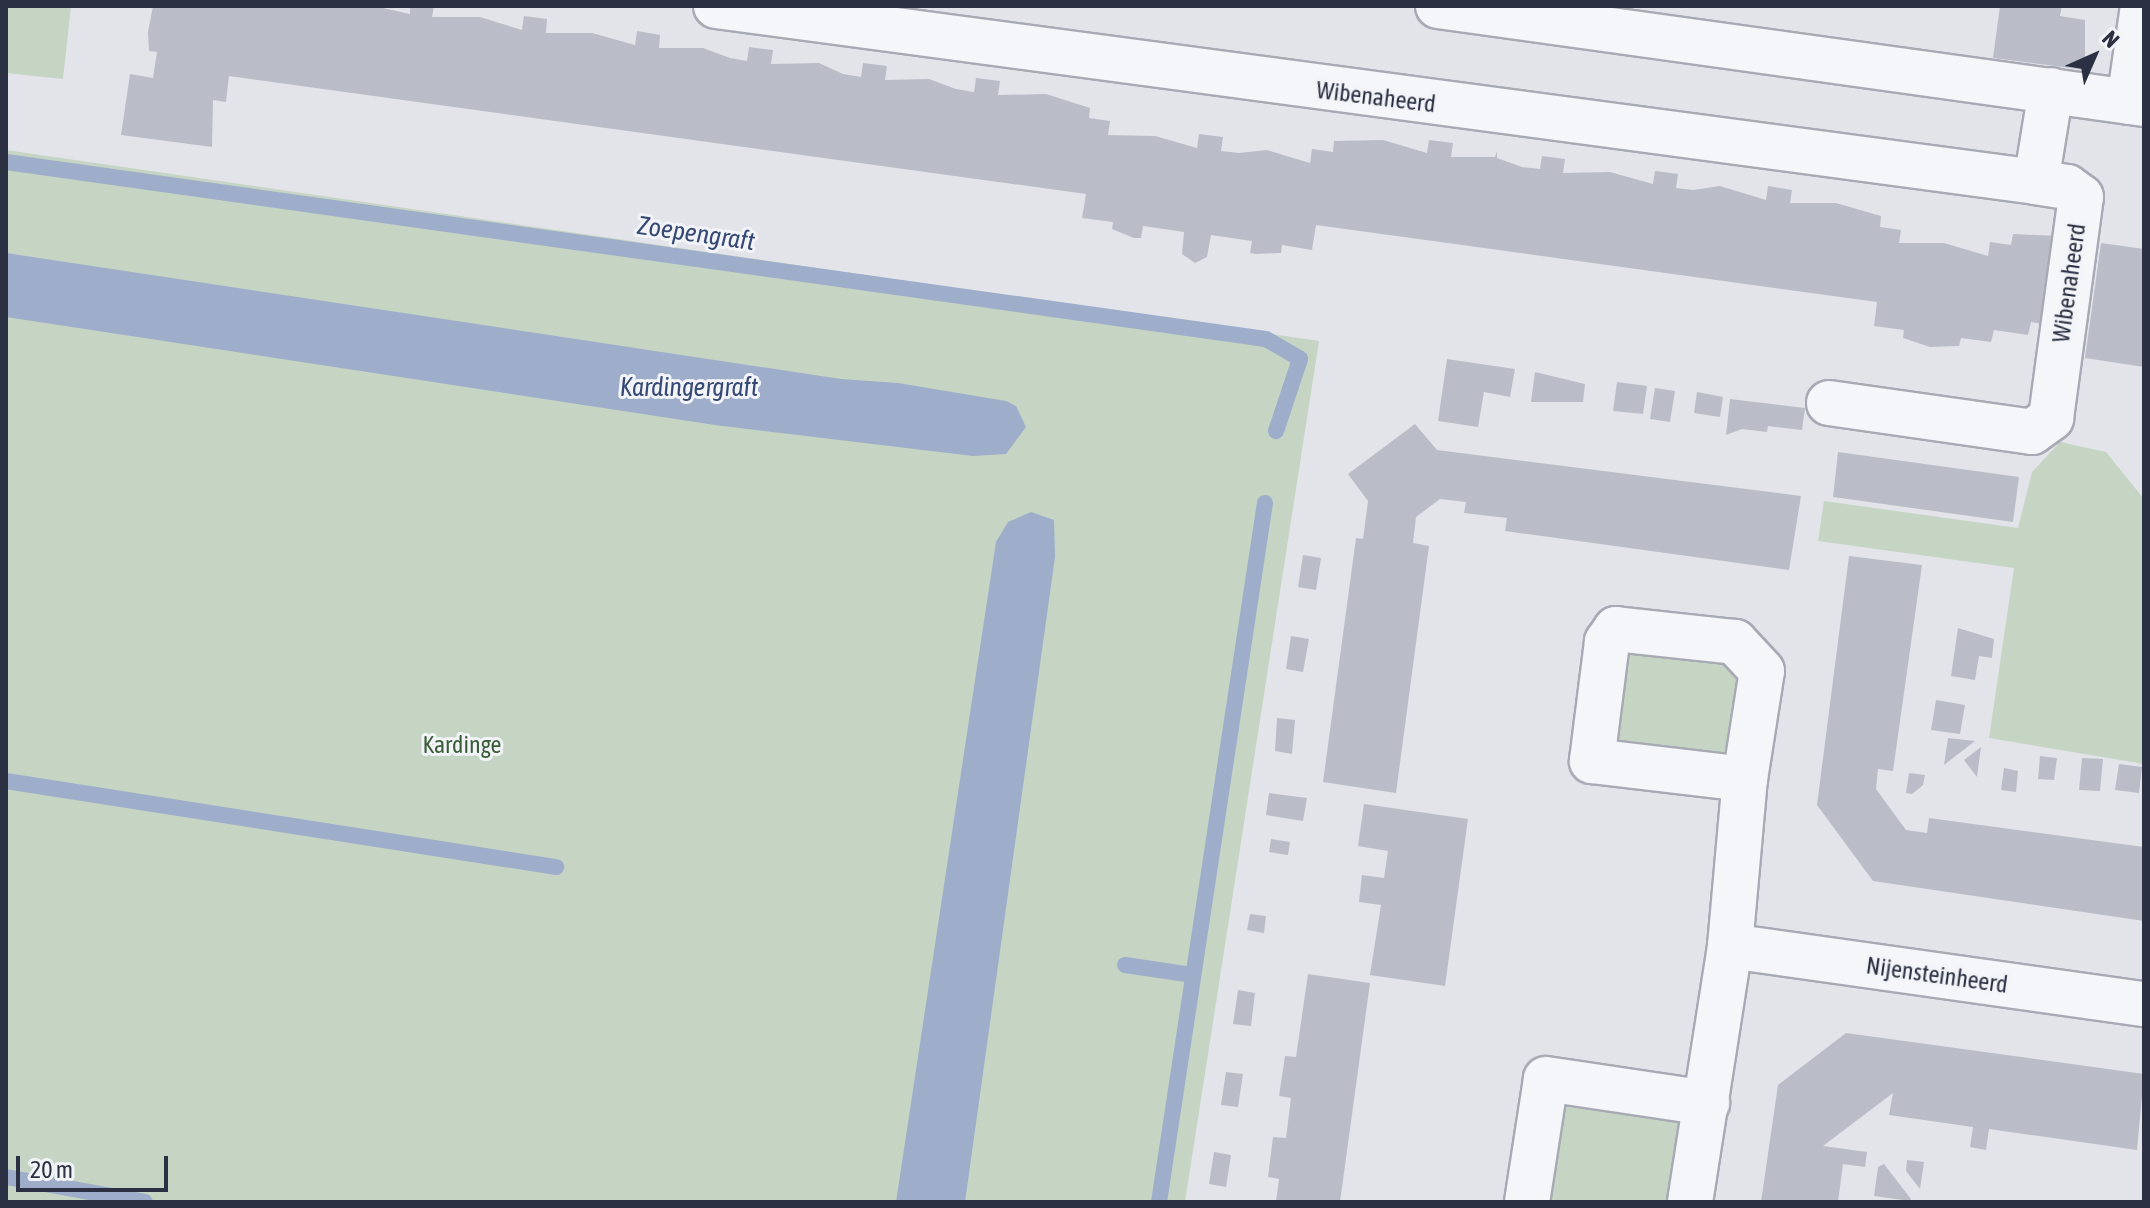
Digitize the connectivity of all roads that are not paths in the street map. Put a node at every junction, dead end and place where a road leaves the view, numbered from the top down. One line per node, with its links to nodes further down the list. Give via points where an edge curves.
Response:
1 (716, 6): 6 (street, Wibenaheerd)
2 (1438, 6): 4 (street)
3 (2143, 6): 5 (street)
4 (2051, 90): 5 (street); 6 (street)
5 (2137, 103)
6 (2036, 182): 7 (street, Wibenaheerd, via 2067,187 2081,197 2051,418 2032,432)
7 (1829, 403)
8 (1745, 779): 8 (street, via 1592,761 1607,642 1616,629 1735,642 1762,671); 9 (street)
9 (1730, 946): 10 (street, Nijensteinheerd); 11 (street)
10 (2144, 1004)
11 (1707, 1103): 12 (street, via 1546,1079); 13 (street)
12 (1527, 1202)
13 (1690, 1202)

